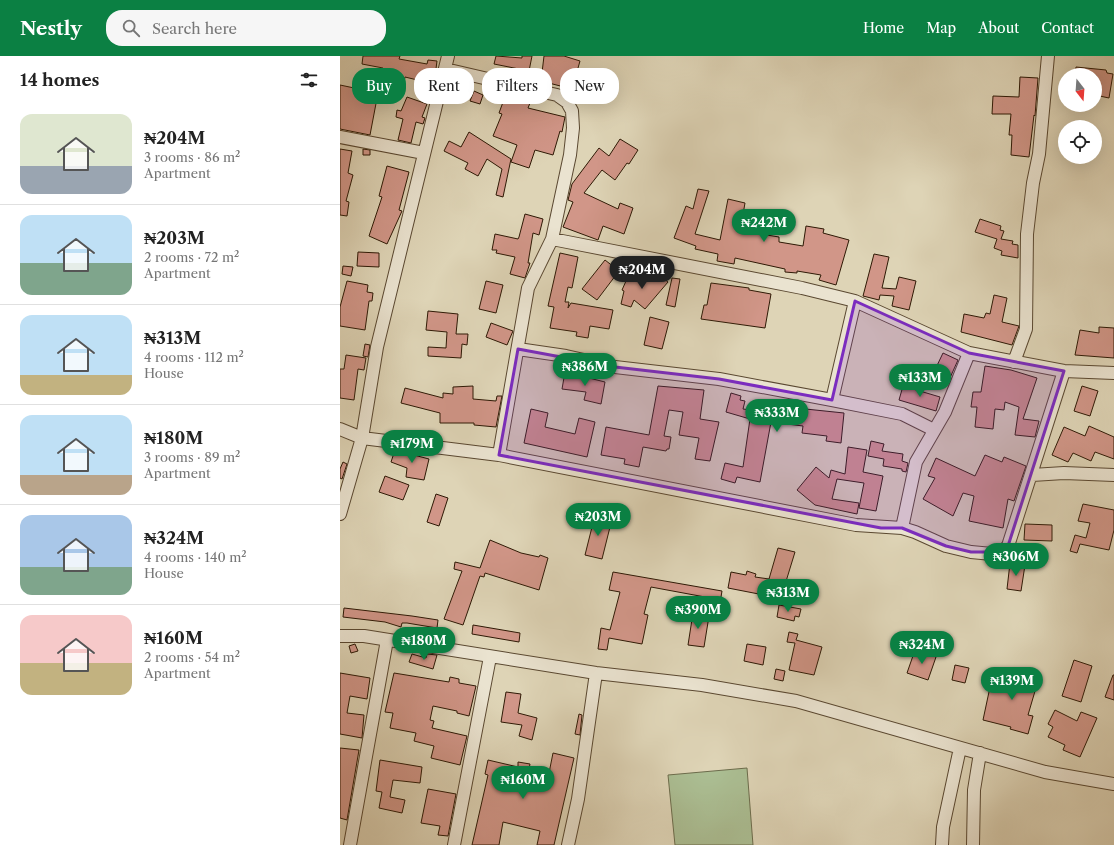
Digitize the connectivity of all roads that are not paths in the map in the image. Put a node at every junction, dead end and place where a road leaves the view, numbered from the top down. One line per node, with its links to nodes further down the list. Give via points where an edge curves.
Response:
1 (448, 56): 3 (street)
2 (1048, 56): 12 (street, via 1039,154 1027,234 1026,329)
3 (445, 68)
4 (474, 76): 8 (street, via 557,95 567,102 572,112 572,142)
5 (436, 104): 7 (street)
6 (340, 137): 7 (street)
7 (424, 153): 18 (street, via 376,347)
8 (552, 239): 9 (street, via 802,288); 10 (street, via 528,288)
9 (855, 301): 11 (street); 15 (street)
10 (518, 349): 15 (street, via 614,367 718,379); 19 (street)
11 (969, 353): 12 (street); 17 (street, via 945,412)
12 (1014, 362): 13 (street)
13 (1064, 371): 14 (street); 20 (street)
14 (1114, 373)
15 (832, 400): 17 (street, via 902,414)
16 (340, 429): 18 (street)
17 (934, 430): 23 (street, via 916,462)
18 (362, 438): 19 (street); 22 (street)
19 (499, 455): 23 (street, via 856,525)
20 (1032, 474): 21 (street); 23 (street, via 1008,546 1001,552 978,553 946,546)
21 (1114, 475)
22 (340, 514)
23 (902, 528)
24 (340, 636): 25 (street, via 364,636)
25 (387, 640): 26 (street); 31 (street)
26 (490, 657): 27 (street); 32 (street)
27 (596, 673): 28 (street, via 702,685 796,701); 33 (street, via 578,799)
28 (960, 748): 29 (street); 34 (street, via 943,826)
29 (980, 753): 30 (street, via 1045,772); 35 (street, via 974,790)
30 (1114, 784)
31 (350, 845)
32 (454, 845)
33 (568, 845)
34 (942, 845)
35 (973, 845)

